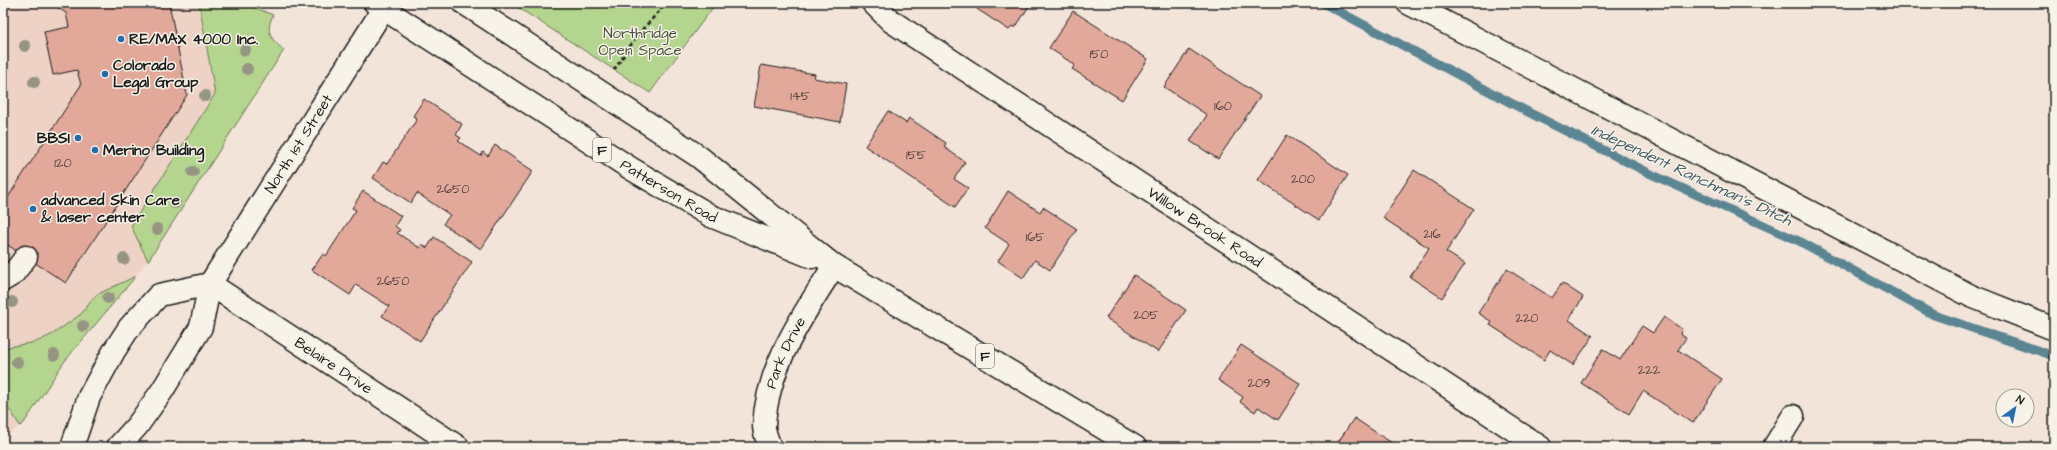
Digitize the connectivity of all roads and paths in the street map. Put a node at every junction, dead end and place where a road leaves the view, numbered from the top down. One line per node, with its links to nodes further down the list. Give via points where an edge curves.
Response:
1 (464, 3): 8 (main road, Patterson Road / F, via 698,156)
2 (667, 3): 6 (path, via 639,33)
3 (873, 3): 18 (main road, Willow Brook Road, via 891,21)
4 (1408, 3): 11 (main road, via 1971,296)
5 (381, 5): 8 (main road, Patterson Road / F, via 630,168 710,216); 10 (main road, North 1st Street)
6 (612, 73)
7 (26, 257): 9 (main road, via 13,274)
8 (834, 266): 16 (main road, Park Drive, via 791,335 772,379 764,428); 17 (main road, Patterson Road / F)
9 (3, 280)
10 (210, 284): 13 (main road, via 159,295 129,328 89,397); 14 (main road, North 1st Street, via 201,327 162,391); 15 (main road, Belaire Drive)
11 (2054, 329)
12 (1793, 416): 19 (main road)
13 (72, 447)
14 (118, 447)
15 (458, 447)
16 (770, 447)
17 (1135, 447)
18 (1540, 447)
19 (1774, 447)

